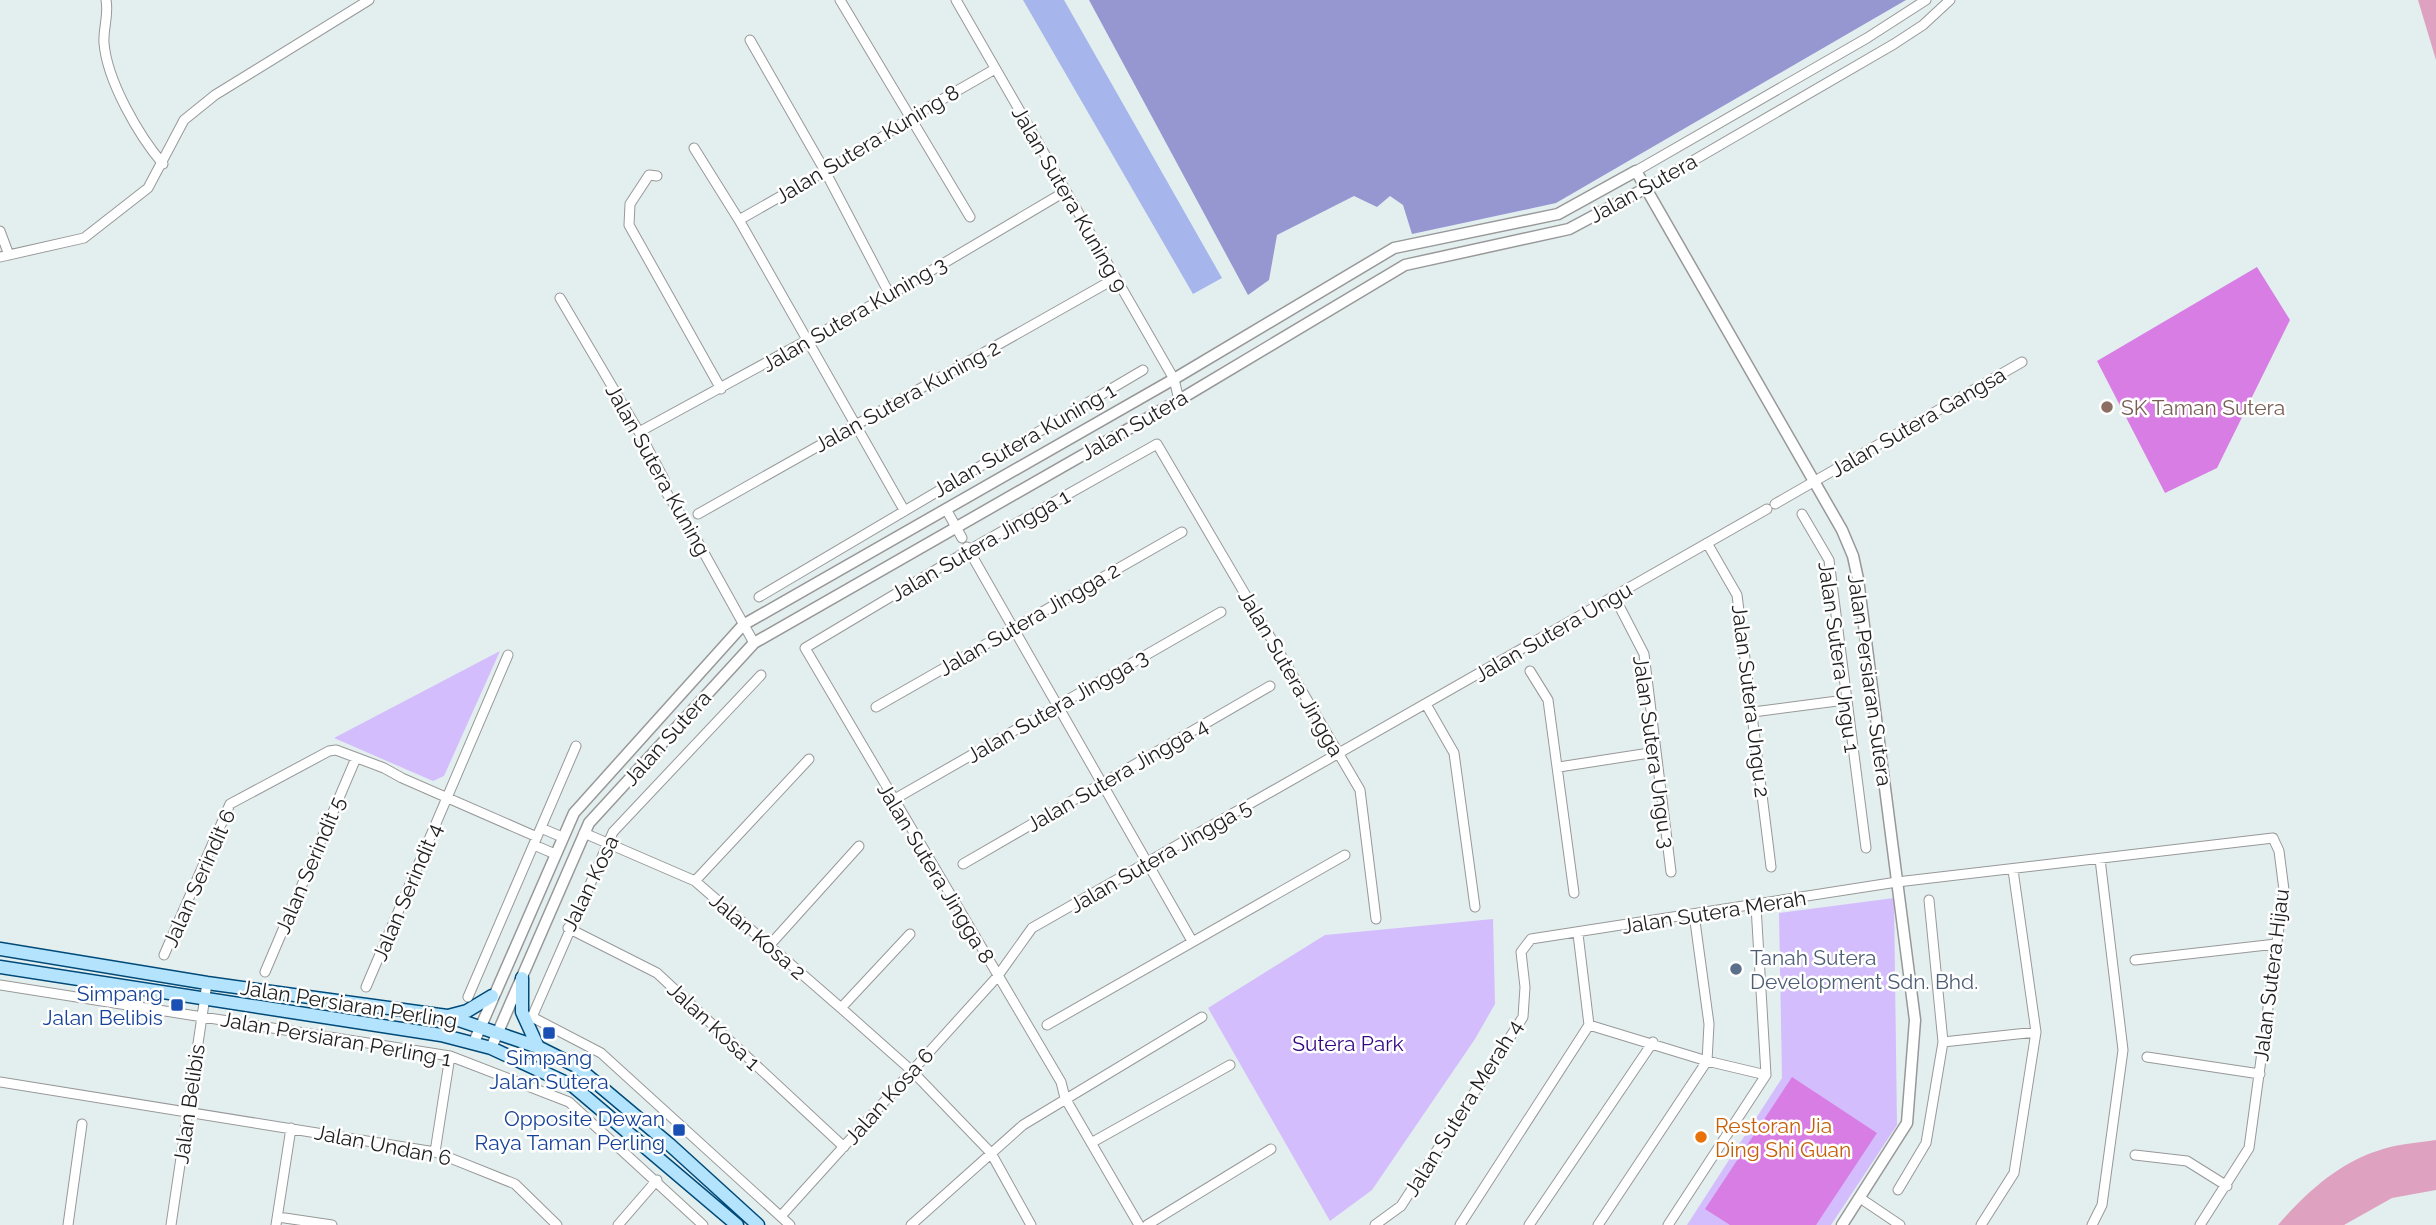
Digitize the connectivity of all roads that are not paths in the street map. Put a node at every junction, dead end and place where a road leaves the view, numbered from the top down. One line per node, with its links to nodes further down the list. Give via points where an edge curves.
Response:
1 (106, 0): 11 (street, via 104,44 112,72 129,116)
2 (369, 0): 11 (street, via 215,95 184,120)
3 (840, 0): 9 (street)
4 (956, 0): 8 (street, Jalan Sutera Kuning 9)
5 (1926, 0): 13 (street, Jalan Sutera)
6 (1950, 0): 15 (street, Jalan Sutera, via 1894,44)
7 (750, 40): 12 (street)
8 (996, 69): 9 (street, Jalan Sutera Kuning 8); 16 (street, Jalan Sutera Kuning 9)
9 (908, 118): 12 (street, Jalan Sutera Kuning 8); 17 (street)
10 (694, 148): 18 (street)
11 (163, 164): 20 (street, via 148,188 84,238)
12 (825, 171): 18 (street, Jalan Sutera Kuning 8); 22 (street)
13 (1636, 171): 15 (street, Jalan Persiaran Sutera); 27 (street, Jalan Sutera, via 1558,214 1394,248)
14 (657, 176): 28 (street, via 649,175 630,204 629,225)
15 (1646, 188): 29 (street, Jalan Sutera, via 1569,229 1405,265); 33 (street, Jalan Persiaran Sutera)
16 (1066, 191): 21 (street, Jalan Sutera Kuning 9); 22 (street, Jalan Sutera Kuning 3)
17 (970, 217)
18 (739, 220): 24 (street)
19 (0, 231): 20 (street)
20 (4, 256)
21 (1116, 278): 27 (street, Jalan Sutera Kuning 9); 30 (street, Jalan Sutera Kuning 2)
22 (890, 295): 24 (street, Jalan Sutera Kuning 3)
23 (560, 298): 31 (street, Jalan Sutera Kuning)
24 (807, 340): 28 (street, Jalan Sutera Kuning 3); 30 (street)
25 (2022, 362): 33 (street, Jalan Sutera Gangsa)
26 (1143, 370): 35 (street, Jalan Sutera Kuning 1)
27 (1174, 379): 29 (street, Jalan Sutera Kuning 9); 34 (street, Jalan Sutera)
28 (721, 388): 31 (street, Jalan Sutera Kuning 3)
29 (1179, 400): 38 (street, Jalan Sutera)
30 (856, 425): 35 (street); 36 (street, Jalan Sutera Kuning 2)
31 (639, 432): 45 (street, Jalan Sutera Kuning, via 664,479 666,492)
32 (1157, 444): 41 (street, Jalan Sutera Jingga 1); 60 (street, Jalan Sutera Jingga)
33 (1814, 482): 40 (street, Jalan Sutera Ungu); 82 (street, Jalan Persiaran Sutera, via 1842,530 1858,579)
34 (946, 509): 38 (street); 45 (street, Jalan Sutera)
35 (904, 510): 43 (street, Jalan Sutera Kuning 1)
36 (698, 514)
37 (1802, 514): 53 (street, Jalan Sutera Ungu 1, via 1829,560)
38 (956, 527): 41 (street); 47 (street, Jalan Sutera)
39 (1182, 532): 46 (street, Jalan Sutera Jingga 2)
40 (1707, 543): 42 (street, Jalan Sutera Ungu); 57 (street, Jalan Sutera Ungu 2, via 1737,595)
41 (966, 544): 46 (street); 48 (street, Jalan Sutera Jingga 1)
42 (1614, 596): 55 (street, Jalan Sutera Ungu); 59 (street, Jalan Sutera Ungu 3, via 1644,654)
43 (759, 597)
44 (1221, 611): 54 (street, Jalan Sutera Jingga 3)
45 (743, 625): 47 (street, Jalan Sutera Kuning); 69 (street, Jalan Sutera, via 574,813)
46 (1014, 628): 54 (street); 56 (street, Jalan Sutera Jingga 2)
47 (754, 643): 67 (street, Jalan Sutera)
48 (805, 648): 66 (street, Jalan Sutera Jingga 8)
49 (508, 655): 65 (street, Jalan Serindit 4)
50 (1530, 671): 63 (street, via 1548,700)
51 (761, 675): 70 (street, Jalan Kosa)
52 (1270, 686): 64 (street, Jalan Sutera Jingga 4)
53 (1845, 700): 57 (street); 72 (street, Jalan Sutera Ungu 1)
54 (1059, 705): 64 (street); 66 (street, Jalan Sutera Jingga 3)
55 (1427, 706): 60 (street, Jalan Sutera Ungu); 86 (street, via 1454,753)
56 (876, 707)
57 (1753, 712): 78 (street, Jalan Sutera Ungu 2)
58 (576, 746): 68 (street)
59 (1656, 752): 63 (street); 80 (street, Jalan Sutera Ungu 3)
60 (1339, 754): 76 (street, Jalan Sutera Jingga 5); 88 (street, Jalan Sutera Jingga, via 1360,790)
61 (356, 758): 65 (street); 97 (street, Jalan Serindit 6, via 329,751 227,807); 100 (street, Jalan Serindit 5)
62 (809, 759): 81 (street)
63 (1559, 766): 83 (street)
64 (1104, 784): 76 (street); 77 (street, Jalan Sutera Jingga 4)
65 (447, 798): 68 (street); 105 (street, Jalan Serindit 4)
66 (893, 800): 101 (street, Jalan Sutera Jingga 8)
67 (584, 833): 70 (street, Jalan Kosa 2); 102 (street, Jalan Sutera)
68 (537, 837): 69 (street); 73 (street); 107 (street)
69 (562, 837): 73 (street, Jalan Sutera)
70 (606, 843): 81 (street, Jalan Kosa 2); 89 (street, Jalan Kosa)
71 (859, 846): 95 (street)
72 (1866, 848)
73 (555, 855): 106 (street, Jalan Sutera)
74 (1345, 855): 93 (street)
75 (2100, 859): 79 (street, Jalan Sutera Hijau); 94 (street, Jalan Sutera Hijau, via 2273,838 2284,890); 168 (street, via 2123,1050 2102,1205)
76 (1149, 862): 93 (street); 101 (street, Jalan Sutera Jingga 5, via 1032,928)
77 (963, 864)
78 (1771, 867)
79 (2013, 870): 82 (street, Jalan Sutera Hijau); 116 (street)
80 (1671, 872)
81 (695, 881): 95 (street, Jalan Kosa 2)
82 (1897, 882): 85 (street, Jalan Sutera Merah); 144 (street, Jalan Persiaran Sutera, via 1915,1020 1911,1098 1907,1123)
83 (1574, 893)
84 (1929, 900): 120 (street)
85 (1756, 906): 87 (street, Jalan Sutera Merah); 129 (street)
86 (1475, 907)
87 (1694, 914): 91 (street, Jalan Sutera Merah); 125 (street, via 1709,1024)
88 (1376, 919)
89 (568, 928): 136 (street, Jalan Kosa 1, via 657,973); 145 (street, Jalan Kosa, via 532,1017 601,1053)
90 (910, 934): 109 (street)
91 (1578, 934): 92 (street, Jalan Sutera Merah); 114 (street)
92 (1531, 939): 160 (street, Jalan Sutera Merah 4, via 1521,952 1523,1017 1401,1206)
93 (1192, 941): 113 (street)
94 (2276, 944): 98 (street); 128 (street, Jalan Sutera Hijau)
95 (768, 947): 109 (street, Jalan Kosa 2)
96 (0, 949): 103 (main road, Jalan Persiaran Perling)
97 (164, 955)
98 (2135, 960)
99 (0, 967): 108 (main road, Jalan Persiaran Perling)
100 (265, 972)
101 (998, 976): 127 (street, Jalan Kosa 6); 131 (street, Jalan Sutera Jingga 8, via 1061,1082)
102 (522, 978): 117 (street, Jalan Sutera); 121 (main road, via 522,1012)
103 (206, 983): 108 (street, Jalan Belibis); 110 (main road, Jalan Persiaran Perling)
104 (0, 985): 111 (street, Jalan Persiaran Perling 1)
105 (366, 987)
106 (492, 996): 110 (main road, via 467,1011); 115 (street, Jalan Sutera)
107 (468, 997)
108 (204, 1000): 111 (street, Jalan Belibis); 118 (main road, Jalan Persiaran Perling)
109 (841, 1008): 127 (street, Jalan Kosa 2)
110 (447, 1016): 115 (main road, Jalan Persiaran Perling)
111 (203, 1017): 123 (street, Jalan Persiaran Perling 1); 132 (street, Jalan Belibis)
112 (1202, 1017): 131 (street)
113 (1047, 1025)
114 (1589, 1025): 119 (street); 161 (street)
115 (481, 1026): 117 (main road, Jalan Persiaran Perling); 118 (street, Jalan Sutera)
116 (2036, 1032): 120 (street); 167 (street, via 2014,1173)
117 (498, 1033): 121 (main road, Jalan Persiaran Perling); 122 (street, Jalan Sutera)
118 (474, 1042): 122 (main road, Jalan Persiaran Perling)
119 (1653, 1042): 125 (street); 162 (street)
120 (1943, 1042): 143 (street, via 1926,1143)
121 (538, 1047): 155 (main road, Jalan Persiaran Perling, via 596,1081)
122 (491, 1048): 154 (main road, Jalan Persiaran Perling, via 573,1086)
123 (450, 1056): 138 (street); 141 (street, Jalan Persiaran Perling 1, via 569,1102)
124 (2147, 1057): 128 (street)
125 (1707, 1061): 129 (street); 163 (street)
126 (1230, 1065): 135 (street)
127 (912, 1071): 136 (street, Jalan Kosa 6); 139 (street, Jalan Kosa 2)
128 (2260, 1074): 142 (street, Jalan Sutera Hijau, via 2249,1148)
129 (1766, 1075): 164 (street)
130 (0, 1082): 132 (street, Jalan Undan 6)
131 (1065, 1098): 135 (street, Jalan Sutera Jingga 8); 139 (street)
132 (188, 1112): 134 (street, Jalan Undan 6); 149 (street, Jalan Belibis)
133 (82, 1124): 148 (street)
134 (291, 1128): 138 (street, Jalan Undan 6); 146 (street)
135 (1091, 1143): 158 (street, Jalan Sutera Jingga 8)
136 (844, 1147): 145 (street, Jalan Kosa 6)
137 (1271, 1149): 159 (street)
138 (435, 1152): 151 (street, Jalan Undan 6, via 515,1184)
139 (991, 1153): 147 (street); 157 (street, Jalan Kosa 2)
140 (2135, 1155): 142 (street, via 2187,1161)
141 (657, 1180): 152 (street); 153 (street, Jalan Persiaran Perling 1)
142 (2227, 1186): 169 (street, Jalan Sutera Hijau)
143 (1898, 1190)
144 (1860, 1198): 165 (street, Jalan Persiaran Sutera); 166 (street)
145 (781, 1216): 156 (street)
146 (277, 1221): 150 (street)
147 (917, 1223)
148 (68, 1225)
149 (171, 1225)
150 (332, 1225)
151 (557, 1225)
152 (618, 1225)
153 (704, 1225)
154 (737, 1225)
155 (758, 1225)
156 (790, 1225)
157 (1031, 1225)
158 (1139, 1225)
159 (1147, 1225)
160 (1375, 1225)
161 (1460, 1225)
162 (1529, 1225)
163 (1598, 1225)
164 (1668, 1225)
165 (1842, 1225)
166 (1900, 1225)
167 (1981, 1225)
168 (2092, 1225)
169 (2200, 1225)

